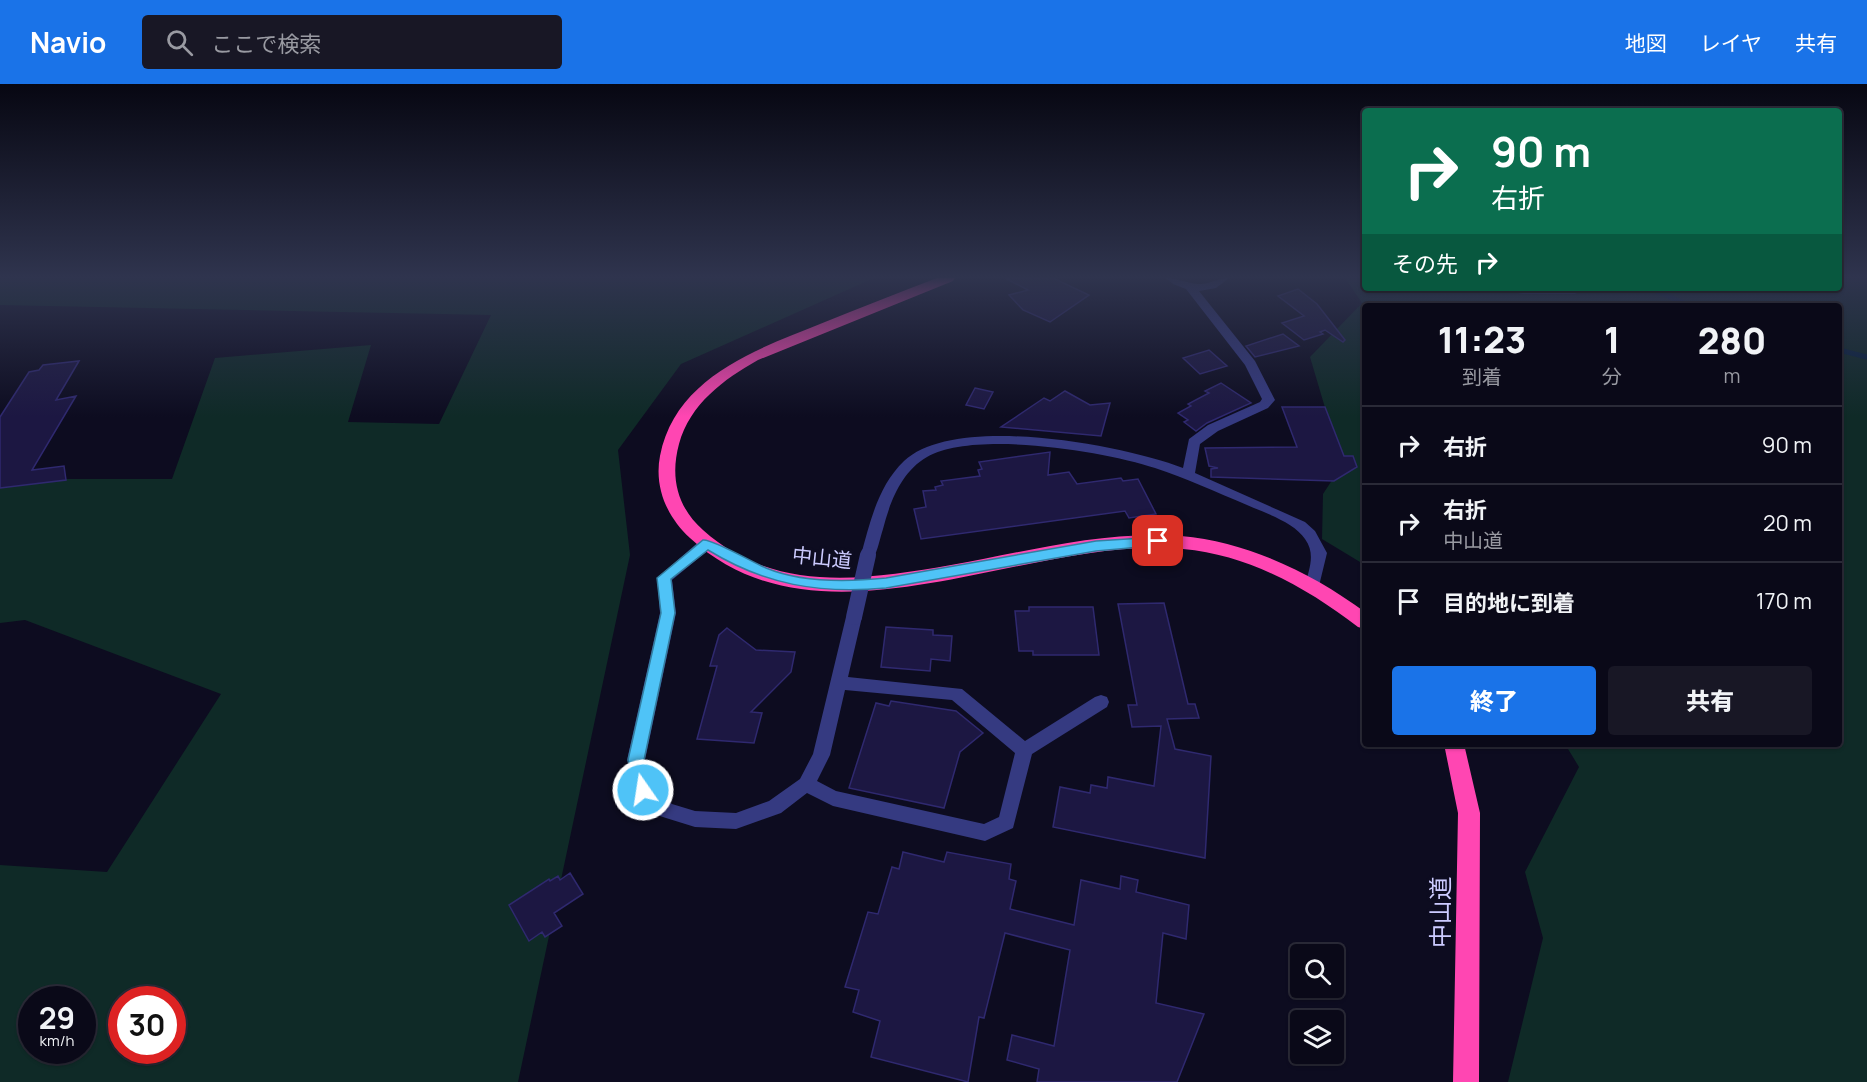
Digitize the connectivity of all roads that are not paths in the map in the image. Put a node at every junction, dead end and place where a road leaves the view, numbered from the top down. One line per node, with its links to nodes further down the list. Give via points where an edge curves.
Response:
1 (832, 325): 4 (highway, 中山道, via 759,354 724,374 684,413 668,453 669,490 675,508)
2 (1220, 325): 3 (street, via 1251,364 1269,400 1194,442)
3 (1188, 476): 5 (street, via 1262,507 1306,531 1320,553); 7 (street, bridge, via 1147,461 1096,450 1002,441 955,442 924,453 903,468 887,492)
4 (707, 543): 5 (highway, 中山道, via 765,574 830,586 886,583 1096,546 1158,541 1224,551 1264,563); 11 (street, via 664,578 668,613 636,760 643,790 666,810 695,819 736,821 775,807)
5 (1313, 585): 6 (highway, 中山道)
6 (1362, 620)
7 (838, 683): 10 (street, via 956,694); 11 (street, via 821,755)
8 (1101, 702): 10 (street)
9 (1455, 747): 12 (highway, 中山道, via 1469,813)
10 (1024, 750): 11 (street, via 1007,822 985,833 833,798)
11 (807, 784)
12 (1466, 1082)

